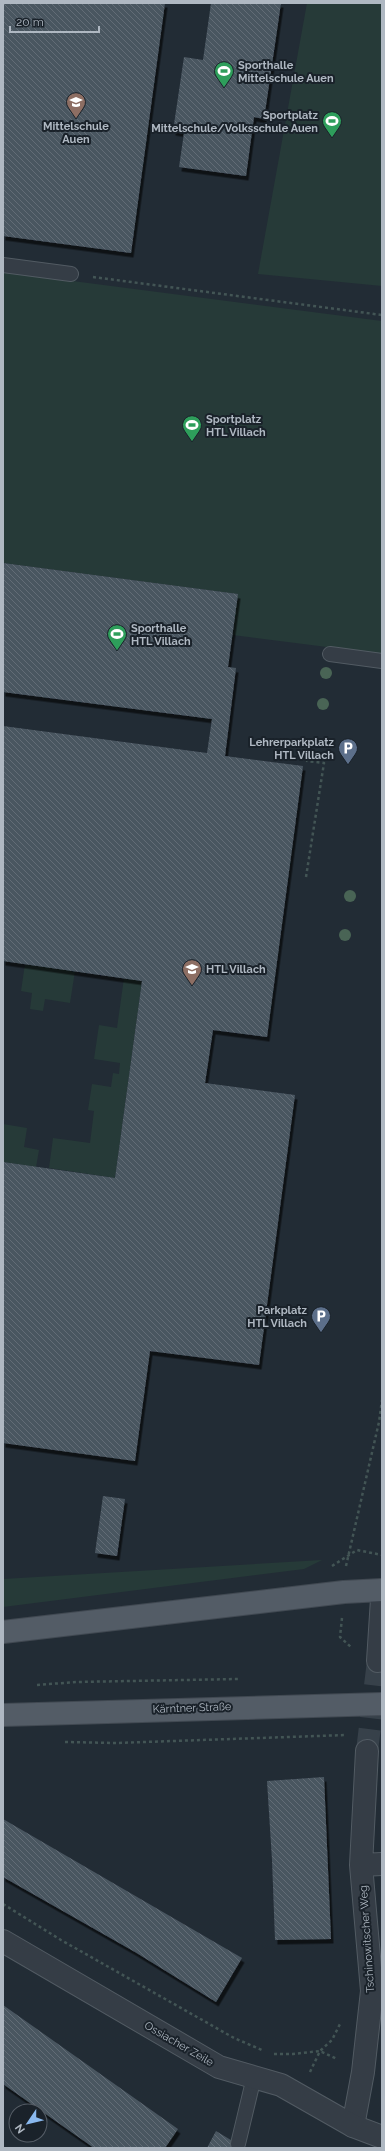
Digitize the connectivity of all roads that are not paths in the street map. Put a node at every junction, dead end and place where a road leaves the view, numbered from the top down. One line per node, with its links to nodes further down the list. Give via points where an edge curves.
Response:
1 (3, 265): 2 (lane)
2 (70, 274)
3 (330, 654): 4 (lane)
4 (382, 661)
5 (382, 1590): 7 (main road, via 344,1592)
6 (382, 1599): 8 (street)
7 (3, 1632)
8 (378, 1660)
9 (382, 1704): 10 (main road, Kärntner Straße)
10 (3, 1715)
11 (368, 1751): 12 (street, Tschinowitscher Weg)
12 (372, 1864): 15 (street, Tschinowitscher Weg, via 372,1991 362,2072)
13 (3, 1941): 14 (street, Ossiacher Zeile, via 219,2067)
14 (254, 2077): 15 (street, Ossiacher Zeile, via 281,2085); 16 (lane)
15 (366, 2131): 17 (street, Ossiacher Zeile)
16 (238, 2144)
17 (377, 2148)

